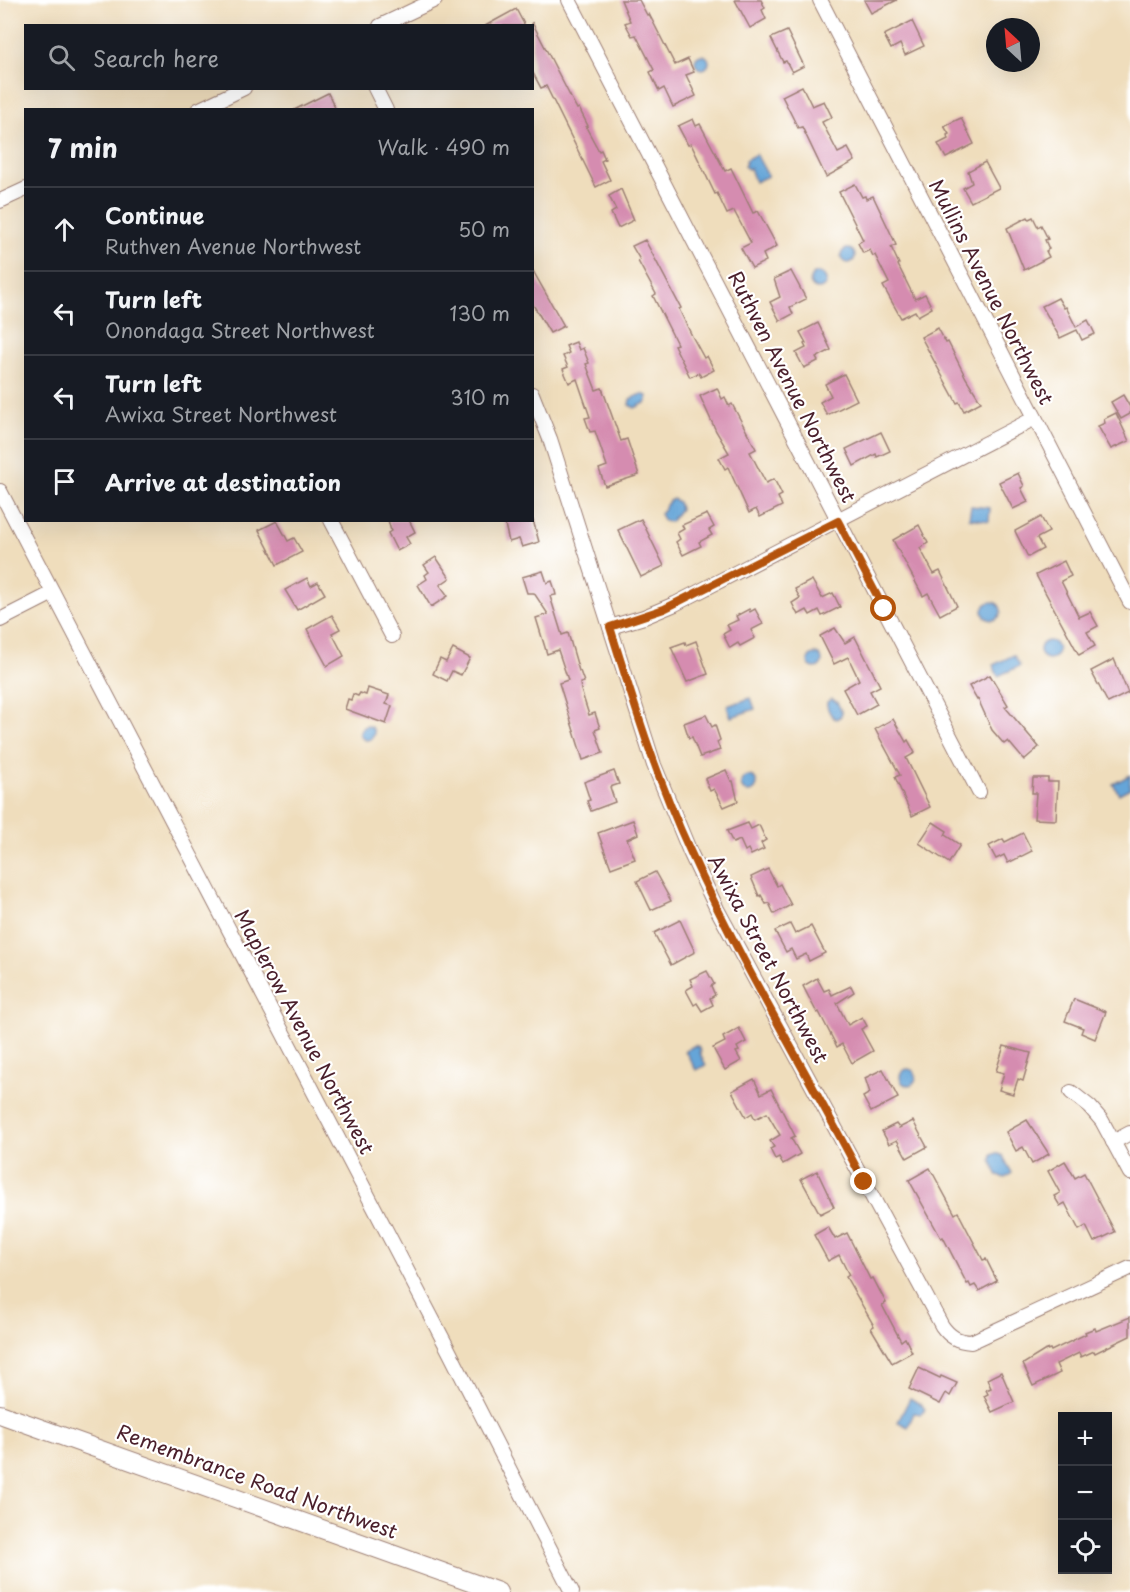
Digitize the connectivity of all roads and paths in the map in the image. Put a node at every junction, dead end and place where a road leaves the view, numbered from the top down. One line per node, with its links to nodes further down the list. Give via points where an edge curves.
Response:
1 (435, 0): 4 (street)
2 (569, 0): 14 (street, Ruthven Avenue Northwest)
3 (819, 0): 12 (street, Mullins Avenue Northwest)
4 (384, 24)
5 (240, 90): 7 (street)
6 (376, 90): 8 (street)
7 (202, 108)
8 (385, 108)
9 (24, 190): 10 (street)
10 (0, 201)
11 (534, 399): 19 (street, Awixa Street Northwest)
12 (1035, 418): 14 (street); 17 (street, Mullins Avenue Northwest)
13 (0, 491): 16 (street, Maplerow Avenue Northwest)
14 (838, 521): 19 (street, via 664,609); 21 (street, Ruthven Avenue Northwest)
15 (332, 522): 20 (street)
16 (53, 593): 18 (street); 29 (street, Maplerow Avenue Northwest)
17 (1130, 602)
18 (0, 620)
19 (610, 627): 26 (street, Awixa Street Northwest, via 654,765 703,879 948,1335 971,1342)
20 (392, 636)
21 (979, 792)
22 (1071, 1092): 24 (street, via 1102,1121)
23 (1130, 1133): 24 (street)
24 (1113, 1142): 25 (street)
25 (1130, 1173)
26 (1130, 1268)
27 (0, 1414): 28 (main road, Remembrance Road Northwest)
28 (498, 1592)
29 (572, 1592)

